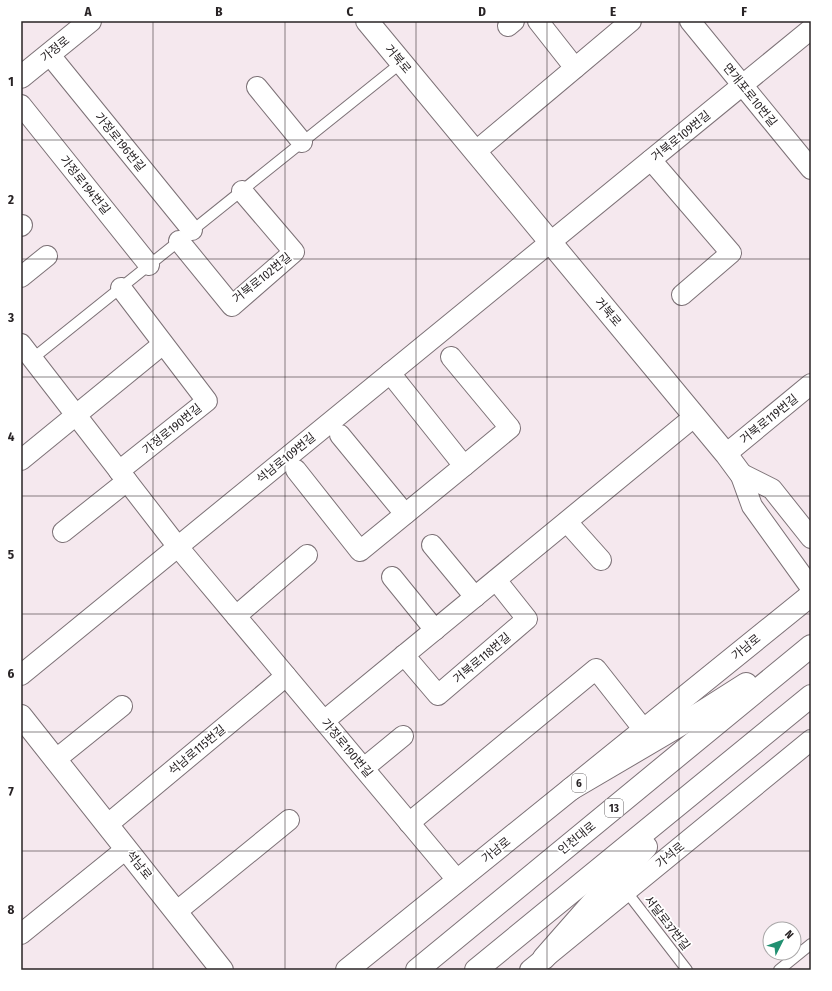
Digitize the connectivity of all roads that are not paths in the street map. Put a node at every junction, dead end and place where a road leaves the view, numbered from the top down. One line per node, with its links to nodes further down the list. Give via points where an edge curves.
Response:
1 (90, 21): 7 (main road, 가정로)
2 (366, 21): 8 (main road, 거북로)
3 (538, 21): 9 (street)
4 (631, 21): 9 (street)
5 (690, 21): 11 (street, 면개포로10번길)
6 (811, 29): 11 (street, 거북로109번길)
7 (49, 54): 10 (main road, 가정로); 19 (street, 가정로196번길)
8 (401, 63): 14 (lane); 15 (main road, 거북로)
9 (575, 68): 15 (street)
10 (21, 77)
11 (742, 85): 16 (street, 거북로109번길); 17 (street, 면개포로10번길)
12 (257, 87): 14 (street)
13 (21, 105): 22 (street, 가정로194번길)
14 (302, 142): 18 (lane)
15 (475, 152): 20 (main road, 거북로)
16 (651, 160): 20 (street, 거북로109번길); 25 (street, via 731,253)
17 (811, 169)
18 (242, 190): 19 (lane); 19 (street, 거북로102번길, via 294,252 232,306)
19 (185, 236): 22 (lane)
20 (550, 242): 29 (street, 석남로109번길); 32 (main road, 거북로)
21 (47, 256): 23 (street)
22 (149, 265): 24 (lane)
23 (21, 277)
24 (121, 288): 26 (street, 가정로190번길); 27 (lane)
25 (682, 295)
26 (164, 344): 31 (street); 39 (street, 가정로190번길, via 207,401)
27 (25, 352): 31 (street, 가정로190번길)
28 (451, 356): 36 (street, via 510,428)
29 (390, 373): 36 (street); 45 (street, 석남로109번길)
30 (811, 384): 34 (street, 거북로119번길)
31 (76, 416): 35 (street); 39 (street, 가정로190번길)
32 (695, 416): 34 (main road, 거북로); 41 (street)
33 (340, 435): 40 (street)
34 (726, 454): 38 (main road, 거북로)
35 (21, 460)
36 (464, 466): 40 (street)
37 (296, 470): 40 (street, via 360,551)
38 (740, 473): 43 (street, via 772,489); 50 (street, via 752,506)
39 (123, 476): 42 (street, 가정로190번길); 45 (street, 가정로190번길)
40 (405, 514)
41 (567, 522): 47 (street); 49 (street)
42 (63, 532)
43 (811, 538)
44 (432, 545): 52 (street)
45 (178, 547): 53 (street, 가정로190번길); 58 (street, 석남로109번길)
46 (306, 555): 53 (street)
47 (600, 560)
48 (392, 577): 54 (street)
49 (496, 580): 52 (street); 57 (street, 거북로118번길, via 527,619 438,695)
50 (811, 588)
51 (811, 595): 64 (main road, 가남로 / 6)
52 (475, 597): 54 (street)
53 (236, 616): 59 (street, 가정로190번길)
54 (435, 630): 57 (street)
55 (811, 642): 70 (main road, via 702,712)
56 (811, 646): 83 (main road, 인천대로 / 13)
57 (404, 655): 63 (street)
58 (21, 675)
59 (286, 676): 63 (street, 가정로190번길); 73 (street, 석남로115번길)
60 (811, 696): 69 (main road)
61 (122, 706): 67 (street)
62 (21, 716): 67 (main road, 석남로)
63 (324, 721): 68 (street, 가정로190번길)
64 (644, 730): 70 (main road, 가남로 / 6); 72 (street, via 596,669)
65 (403, 736): 68 (street)
66 (811, 740): 76 (street, 가석로)
67 (56, 760): 73 (main road, 석남로)
68 (364, 768): 72 (street, 가정로190번길)
69 (702, 786): 80 (main road); 84 (main road)
70 (572, 789): 75 (main road, 가남로 / 6)
71 (289, 820): 77 (street)
72 (409, 823): 75 (street, 가정로190번길)
73 (107, 825): 74 (main road, 석남로)
74 (126, 849): 77 (main road, 석남로); 78 (street)
75 (458, 881): 82 (main road, 가남로 / 6)
76 (626, 892): 80 (street, 가석로); 85 (lane, 서달로37번길)
77 (176, 912): 81 (main road, 석남로)
78 (21, 934)
79 (811, 944): 86 (lane)
80 (537, 964)
81 (222, 970)
82 (348, 970)
83 (417, 970)
84 (476, 970)
85 (687, 970)
86 (779, 970)

